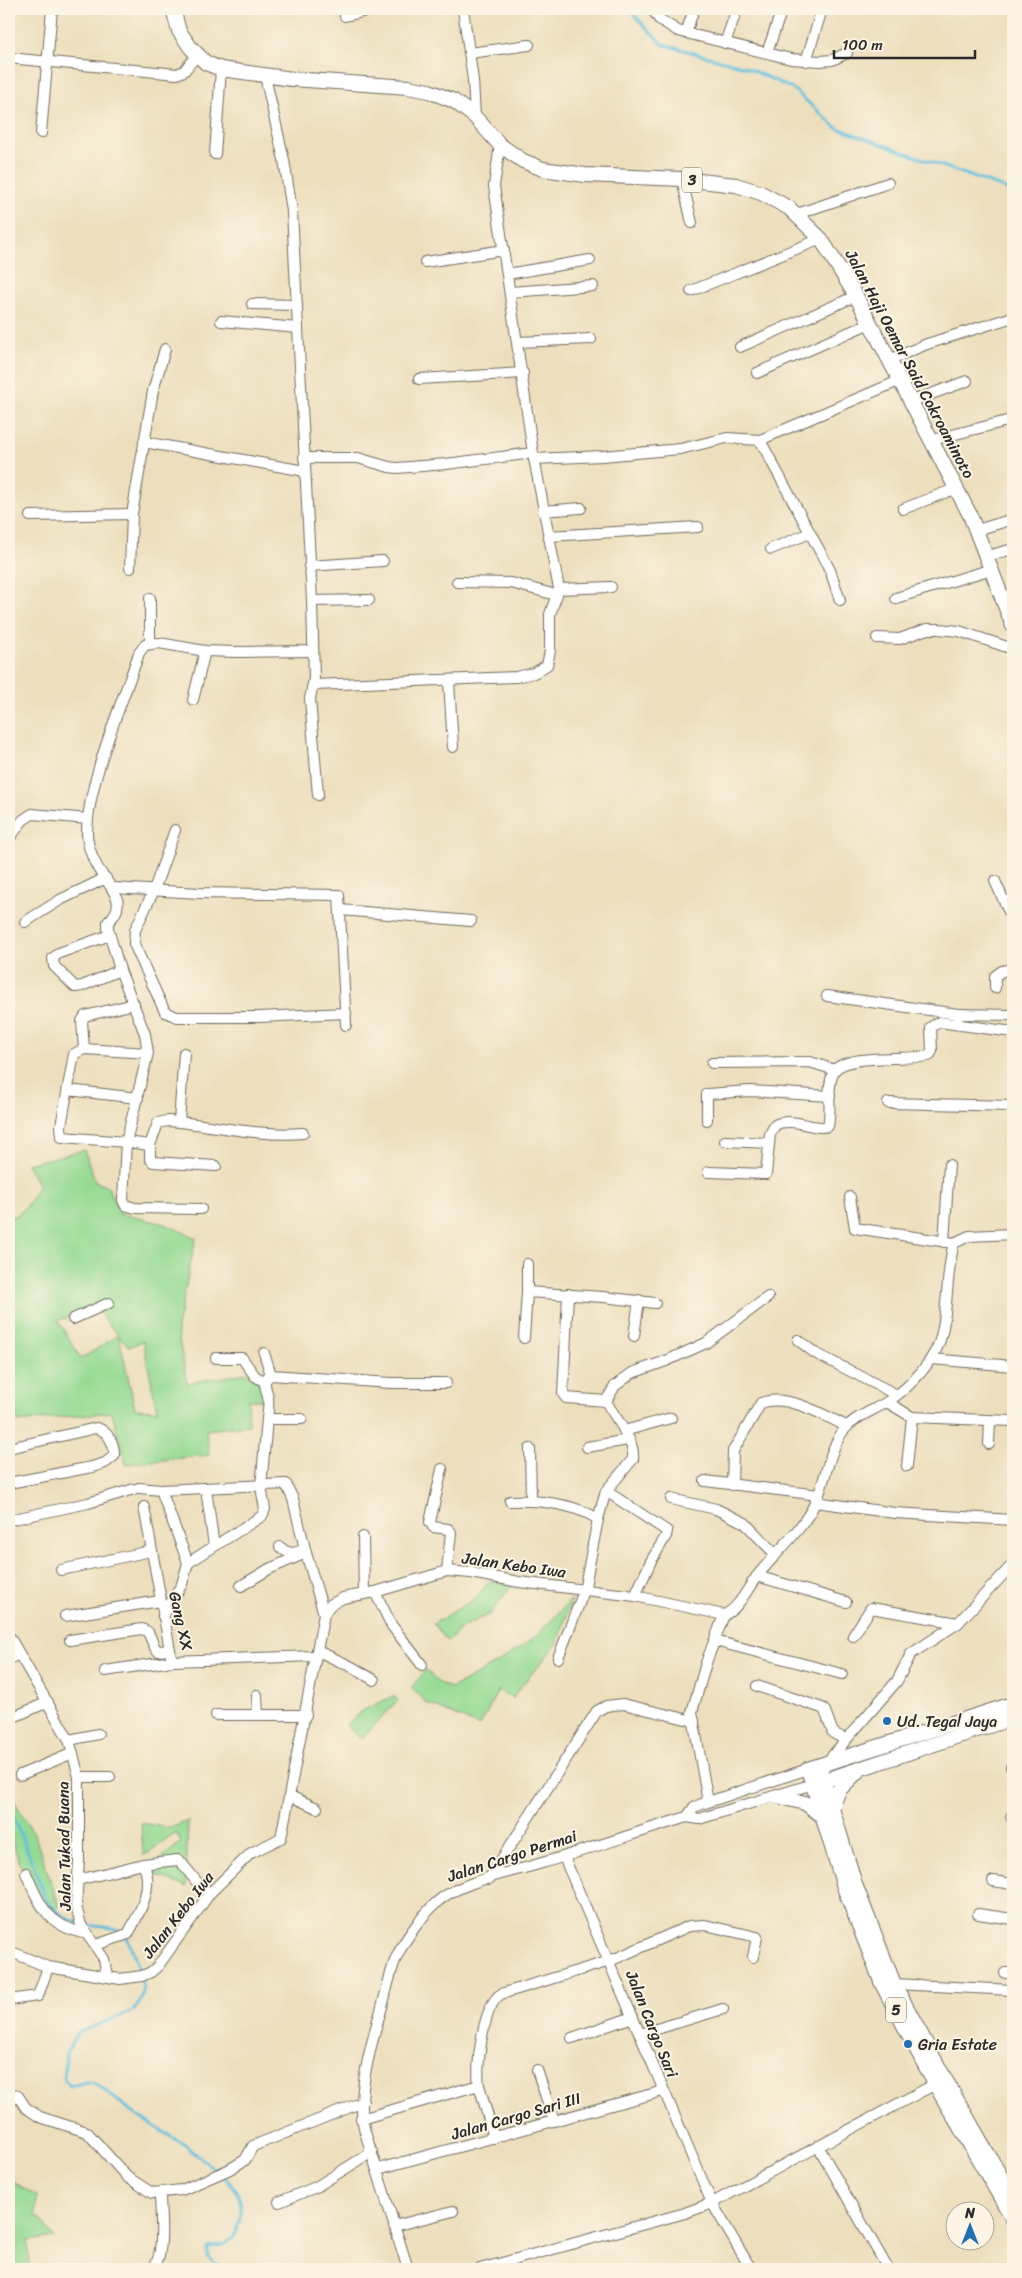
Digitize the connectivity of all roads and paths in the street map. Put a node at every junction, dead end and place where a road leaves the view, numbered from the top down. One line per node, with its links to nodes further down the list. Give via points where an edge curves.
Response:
1 (52, 9): 20 (street)
2 (173, 9): 17 (highway, Jalan Haji Oemar Said Cokroaminoto / 3, via 179,31)
3 (375, 9): 9 (street)
4 (464, 9): 14 (street)
5 (652, 9): 11 (street, via 668,26)
6 (694, 9): 11 (street)
7 (737, 9): 12 (street)
8 (782, 9): 15 (street)
9 (345, 16)
10 (820, 16): 19 (street)
11 (686, 33): 12 (street)
12 (725, 43): 15 (street)
13 (529, 45): 14 (street)
14 (470, 53): 23 (street)
15 (767, 53): 19 (street)
16 (847, 53): 19 (street, via 832,60)
17 (197, 55): 20 (street, via 184,71 177,74); 21 (highway, Jalan Haji Oemar Said Cokroaminoto / 3)
18 (9, 58): 20 (street)
19 (806, 61)
20 (46, 62): 24 (street)
21 (221, 69): 22 (highway, Jalan Haji Oemar Said Cokroaminoto / 3); 26 (street)
22 (265, 76): 23 (highway, Jalan Haji Oemar Said Cokroaminoto / 3, via 408,87 442,96); 41 (street, via 289,186)
23 (475, 117): 25 (highway, Jalan Haji Oemar Said Cokroaminoto / 3)
24 (41, 132)
25 (500, 145): 27 (highway, Jalan Haji Oemar Said Cokroaminoto / 3, via 523,161 564,173); 32 (street, via 494,186)
26 (215, 154)
27 (682, 179): 29 (highway, Jalan Haji Oemar Said Cokroaminoto / 3, via 736,184 779,202); 30 (street)
28 (888, 183): 29 (street)
29 (797, 214): 31 (highway, Jalan Haji Oemar Said Cokroaminoto / 3)
30 (692, 223)
31 (821, 239): 37 (street); 39 (highway, Jalan Haji Oemar Said Cokroaminoto / 3)
32 (504, 250): 34 (street); 35 (street)
33 (590, 260): 35 (street)
34 (425, 262)
35 (507, 274): 38 (street)
36 (593, 286): 38 (street)
37 (691, 291)
38 (510, 292): 47 (street)
39 (856, 296): 44 (highway, Jalan Haji Oemar Said Cokroaminoto / 3); 48 (street)
40 (252, 304): 41 (street)
41 (297, 304): 45 (street)
42 (1013, 317): 50 (street, via 927,344)
43 (221, 321): 45 (street)
44 (870, 323): 50 (highway, Jalan Haji Oemar Said Cokroaminoto / 3); 51 (street)
45 (298, 328): 62 (street)
46 (591, 339): 47 (street)
47 (518, 342): 52 (street)
48 (740, 347)
49 (165, 348): 60 (street)
50 (889, 360): 54 (highway, Jalan Haji Oemar Said Cokroaminoto / 3)
51 (758, 373)
52 (522, 374): 53 (street); 61 (street)
53 (419, 379)
54 (901, 380): 56 (highway, Jalan Haji Oemar Said Cokroaminoto / 3); 58 (street)
55 (967, 381): 56 (street)
56 (912, 401): 59 (highway, Jalan Haji Oemar Said Cokroaminoto / 3)
57 (1011, 420): 59 (street)
58 (760, 440): 61 (street, via 727,438 680,449 602,456); 73 (street)
59 (932, 440): 64 (highway, Jalan Haji Oemar Said Cokroaminoto / 3)
60 (144, 442): 63 (street); 68 (street)
61 (534, 456): 62 (street, via 397,468 358,458); 67 (street)
62 (304, 458): 63 (street)
63 (305, 471): 79 (street)
64 (957, 488): 66 (street); 72 (highway, Jalan Haji Oemar Said Cokroaminoto / 3)
65 (580, 508): 67 (street)
66 (903, 509)
67 (543, 511): 74 (street)
68 (132, 514): 69 (street); 80 (street)
69 (30, 516)
70 (1013, 519): 72 (street)
71 (698, 527): 74 (street)
72 (976, 530): 78 (highway, Jalan Haji Oemar Said Cokroaminoto / 3)
73 (810, 533): 75 (street); 87 (street, via 830,570)
74 (548, 536): 83 (street)
75 (771, 549)
76 (1013, 549): 78 (street)
77 (383, 561): 79 (street)
78 (990, 562): 85 (street); 88 (highway, Jalan Haji Oemar Said Cokroaminoto / 3)
79 (309, 566): 89 (street)
80 (130, 568)
81 (457, 582): 83 (street, via 511,583)
82 (611, 588): 83 (street)
83 (558, 592): 96 (street, via 550,614 549,660 543,670 516,677)
84 (150, 598): 92 (street)
85 (896, 598)
86 (369, 600): 89 (street)
87 (840, 600)
88 (1009, 600): 90 (highway, Jalan Haji Oemar Said Cokroaminoto / 3)
89 (312, 601): 95 (street)
90 (1013, 626)
91 (877, 638): 93 (street, via 900,638 939,629)
92 (150, 644): 94 (street, via 171,644); 101 (street, via 139,653 96,779)
93 (1013, 649)
94 (205, 651): 95 (street); 98 (street)
95 (313, 651): 97 (street)
96 (449, 681): 97 (street); 99 (street)
97 (314, 685): 100 (street, via 310,698)
98 (193, 700)
99 (453, 747)
100 (318, 795)
101 (88, 820): 103 (street, via 32,814 23,820); 104 (street, via 89,844 100,872)
102 (174, 830): 107 (street)
103 (9, 839)
104 (106, 878): 106 (street); 110 (street, via 60,900)
105 (995, 881): 111 (street)
106 (113, 888): 107 (street); 112 (street, via 118,909 108,922)
107 (154, 890): 108 (street, via 199,894 334,894 340,898); 118 (street, via 133,940 168,1014 177,1017 259,1017)
108 (341, 910): 109 (street); 118 (street)
109 (471, 921)
110 (25, 922)
111 (1013, 922)
112 (110, 935): 114 (street); 114 (street, via 60,953 52,962 78,987)
113 (1013, 969): 115 (street, via 995,976)
114 (120, 970): 117 (street)
115 (995, 988)
116 (827, 996): 120 (street)
117 (134, 1004): 123 (street, via 85,1016 82,1021); 124 (street)
118 (346, 1012): 121 (street)
119 (1013, 1015): 120 (street)
120 (957, 1019): 122 (street); 127 (street, via 934,1023 929,1056 860,1060 842,1064)
121 (346, 1025)
122 (1013, 1032)
123 (84, 1050): 124 (street); 128 (street, via 74,1054)
124 (148, 1053): 130 (street)
125 (184, 1053): 134 (street)
126 (712, 1063): 127 (street, via 810,1062)
127 (834, 1070): 129 (street)
128 (68, 1090): 130 (street); 137 (street, via 62,1137)
129 (830, 1096): 133 (street, via 750,1090 707,1094); 138 (street, via 828,1126 780,1122 773,1127)
130 (138, 1098): 137 (street)
131 (888, 1103): 132 (street)
132 (1013, 1106)
133 (706, 1120)
134 (179, 1122): 135 (street, via 270,1134); 139 (street, via 158,1123)
135 (303, 1133)
136 (725, 1141): 138 (street)
137 (126, 1142): 139 (street); 144 (street, via 125,1205)
138 (769, 1143): 142 (street, via 766,1174)
139 (150, 1145): 141 (street, via 153,1162)
140 (949, 1165): 146 (street)
141 (216, 1166)
142 (708, 1172)
143 (850, 1197): 146 (street, via 855,1228)
144 (201, 1209)
145 (1013, 1234): 146 (street, via 976,1235)
146 (949, 1242): 160 (street, via 950,1259 941,1331)
147 (527, 1264): 148 (street)
148 (527, 1292): 149 (street); 156 (street)
149 (568, 1294): 151 (street); 165 (street, via 563,1394 566,1398)
150 (768, 1298): 165 (street, via 706,1343 632,1373 615,1386)
151 (639, 1300): 153 (street); 155 (street)
152 (109, 1303): 154 (street)
153 (655, 1303)
154 (74, 1319)
155 (634, 1336)
156 (524, 1338)
157 (798, 1340): 164 (street, via 815,1353)
158 (264, 1353): 162 (street)
159 (216, 1358): 162 (street, via 242,1358 255,1376)
160 (931, 1359): 161 (street); 164 (street)
161 (1013, 1366)
162 (268, 1378): 163 (street); 169 (street)
163 (446, 1383)
164 (897, 1395): 166 (street)
165 (606, 1401): 174 (street)
166 (887, 1402): 167 (street); 173 (street)
167 (912, 1417): 171 (street); 179 (street)
168 (671, 1418): 174 (street)
169 (267, 1419): 170 (street); 184 (street)
170 (302, 1419)
171 (990, 1421): 172 (street); 175 (street)
172 (1013, 1421)
173 (846, 1426): 183 (street, via 790,1402 761,1403 733,1451); 189 (street, via 830,1455)
174 (626, 1436): 176 (street); 187 (street, via 633,1458)
175 (989, 1444)
176 (587, 1447)
177 (9, 1448): 182 (street, via 96,1428 107,1435 115,1449 114,1456 105,1463)
178 (530, 1449): 190 (street)
179 (907, 1466)
180 (442, 1469): 205 (street, via 430,1522 433,1528 451,1532)
181 (705, 1481): 183 (street)
182 (9, 1483)
183 (732, 1484): 189 (street)
184 (261, 1487): 185 (street); 197 (street, via 265,1510 262,1516); 200 (street, via 286,1484 293,1499)
185 (206, 1489): 186 (street); 197 (street)
186 (161, 1490): 194 (street, via 136,1488 88,1503); 202 (street)
187 (606, 1491): 193 (street); 211 (street, via 667,1531)
188 (671, 1499): 201 (street, via 716,1509 745,1523)
189 (817, 1499): 195 (street, via 896,1513); 201 (street, via 789,1542)
190 (531, 1500): 191 (street); 193 (street)
191 (510, 1501)
192 (144, 1507): 199 (street, Gang XX)
193 (598, 1519): 208 (street)
194 (9, 1520)
195 (1013, 1520)
196 (363, 1537): 210 (street)
197 (214, 1546): 202 (street)
198 (280, 1547): 200 (street, via 294,1554)
199 (151, 1551): 204 (street); 212 (street, Gang XX)
200 (305, 1551): 207 (street); 214 (street)
201 (776, 1555): 206 (street)
202 (188, 1563): 217 (street, via 182,1584)
203 (1013, 1564): 218 (street)
204 (61, 1570)
205 (447, 1571): 208 (street, Jalan Kebo Iwa); 209 (street, Jalan Kebo Iwa)
206 (757, 1576): 213 (street); 215 (street, via 733,1610)
207 (241, 1586)
208 (584, 1591): 211 (street, Jalan Kebo Iwa); 226 (street)
209 (375, 1592): 210 (street, Jalan Kebo Iwa); 228 (street, via 392,1626)
210 (364, 1594): 214 (street, Jalan Kebo Iwa, via 337,1601)
211 (635, 1596): 215 (street, Jalan Kebo Iwa)
212 (160, 1601): 216 (street); 217 (street, Gang XX)
213 (846, 1602)
214 (324, 1614): 224 (street, Jalan Kebo Iwa)
215 (724, 1615): 222 (street)
216 (65, 1616)
217 (164, 1616): 225 (street, Gang XX)
218 (958, 1623): 220 (street, via 871,1608); 243 (street, via 911,1654 897,1681)
219 (9, 1636): 223 (street, Jalan Tukad Buana)
220 (853, 1636)
221 (70, 1640): 225 (street, via 142,1629 148,1632 158,1651)
222 (715, 1641): 230 (street); 241 (street, via 693,1695)
223 (19, 1654): 227 (street); 234 (street, Jalan Tukad Buana)
224 (317, 1654): 225 (street, Gang XX); 231 (street, via 352,1667); 238 (street, Jalan Kebo Iwa)
225 (171, 1655): 229 (street)
226 (558, 1658)
227 (9, 1659)
228 (422, 1665)
229 (106, 1671)
230 (842, 1674)
231 (374, 1680)
232 (757, 1686): 243 (street, via 822,1708 833,1733)
233 (257, 1695): 237 (street)
234 (48, 1702): 240 (street); 244 (street, Jalan Tukad Buana)
235 (1013, 1704): 246 (highway, Jalan Cargo Permai)
236 (216, 1715): 237 (street)
237 (258, 1715): 238 (street)
238 (306, 1715): 253 (street, Jalan Kebo Iwa)
239 (1013, 1718): 247 (highway, Jalan Cargo Permai)
240 (9, 1720)
241 (694, 1721): 255 (street); 263 (street, via 623,1704 597,1711)
242 (98, 1734): 244 (street)
243 (845, 1739): 246 (street)
244 (69, 1740): 245 (street, Jalan Tukad Buana)
245 (73, 1753): 248 (street); 249 (street, Jalan Tukad Buana)
246 (817, 1766): 251 (highway, 5); 252 (street, Jalan Cargo Permai)
247 (866, 1766): 251 (highway, Jalan Cargo Permai); 258 (highway, via 841,1788)
248 (20, 1775)
249 (79, 1777): 250 (street); 264 (street, Jalan Tukad Buana)
250 (110, 1777)
251 (819, 1783): 254 (street, Jalan Cargo Permai); 258 (highway, 5)
252 (743, 1790): 255 (street, Jalan Cargo Permai); 256 (street)
253 (290, 1796): 257 (street); 267 (street, Jalan Kebo Iwa, via 281,1838 251,1853)
254 (776, 1796): 256 (street, Jalan Cargo Permai); 258 (highway, via 805,1803)
255 (708, 1802): 259 (street, Jalan Cargo Permai, via 694,1807)
256 (746, 1804): 259 (street, Jalan Cargo Permai, via 699,1819)
257 (316, 1808)
258 (826, 1813): 277 (highway, 5); 285 (highway, 5, via 845,1890 882,1984)
259 (686, 1817): 260 (street, Jalan Cargo Permai)
260 (564, 1857): 263 (street, Jalan Cargo Permai); 274 (street, Jalan Cargo Sari)
261 (143, 1864): 264 (street); 267 (street, via 180,1861); 271 (street, via 148,1876 144,1899 128,1934)
262 (26, 1873): 270 (street, via 48,1915 65,1928)
263 (489, 1878): 289 (street, Jalan Cargo Permai, via 452,1892 437,1902 407,1939 393,1967 366,2064)
264 (78, 1880): 270 (street, Jalan Tukad Buana, via 76,1906 81,1925)
265 (993, 1881): 266 (street)
266 (1013, 1884)
267 (210, 1893): 276 (street, Jalan Kebo Iwa, via 151,1972 142,1976)
268 (978, 1914): 269 (street)
269 (1013, 1919)
270 (88, 1934): 271 (street, Jalan Tukad Buana)
271 (96, 1945): 276 (street, Jalan Tukad Buana, via 104,1959)
272 (9, 1951): 275 (street, Jalan Kebo Iwa)
273 (753, 1957): 274 (street, via 757,1938 692,1925)
274 (610, 1961): 281 (street, Jalan Cargo Sari); 286 (street, via 498,1996 492,2006 479,2054)
275 (48, 1967): 276 (street, Jalan Kebo Iwa); 279 (street, via 38,1996)
276 (107, 1976)
277 (894, 1984): 278 (street); 285 (highway, 5)
278 (1013, 1990)
279 (9, 2000)
280 (723, 2009): 282 (street)
281 (633, 2017): 282 (street, Jalan Cargo Sari); 283 (street)
282 (640, 2034): 287 (street, Jalan Cargo Sari)
283 (572, 2038)
284 (537, 2070): 291 (street)
285 (940, 2081): 293 (street); 297 (highway, 5); 301 (highway, 5)
286 (479, 2085): 290 (street); 292 (street)
287 (663, 2091): 291 (street, Jalan Cargo Sari III); 299 (street, Jalan Cargo Sari)
288 (9, 2094): 296 (street, via 18,2096 26,2108 40,2117 87,2132 127,2178 145,2190)
289 (363, 2102): 290 (street, Jalan Cargo Permai); 296 (street, via 253,2146 245,2160 228,2170 182,2190)
290 (361, 2119): 294 (street, Jalan Cargo Permai)
291 (554, 2121): 292 (street, Jalan Cargo Sari III)
292 (494, 2138): 295 (street, Jalan Cargo Sari III)
293 (818, 2146): 299 (street); 303 (street)
294 (372, 2152): 295 (street, Jalan Cargo Permai); 298 (street, via 316,2187)
295 (378, 2169): 302 (street, Jalan Cargo Permai)
296 (160, 2194): 304 (street, via 160,2252 158,2263)
297 (1013, 2198)
298 (279, 2202)
299 (712, 2202): 306 (street, via 685,2213); 307 (street, Jalan Cargo Sari)
300 (453, 2211): 302 (street)
301 (1013, 2219)
302 (394, 2226): 305 (street, Jalan Cargo Permai)
303 (885, 2268)
304 (152, 2269)
305 (408, 2269)
306 (480, 2269)
307 (751, 2269)

